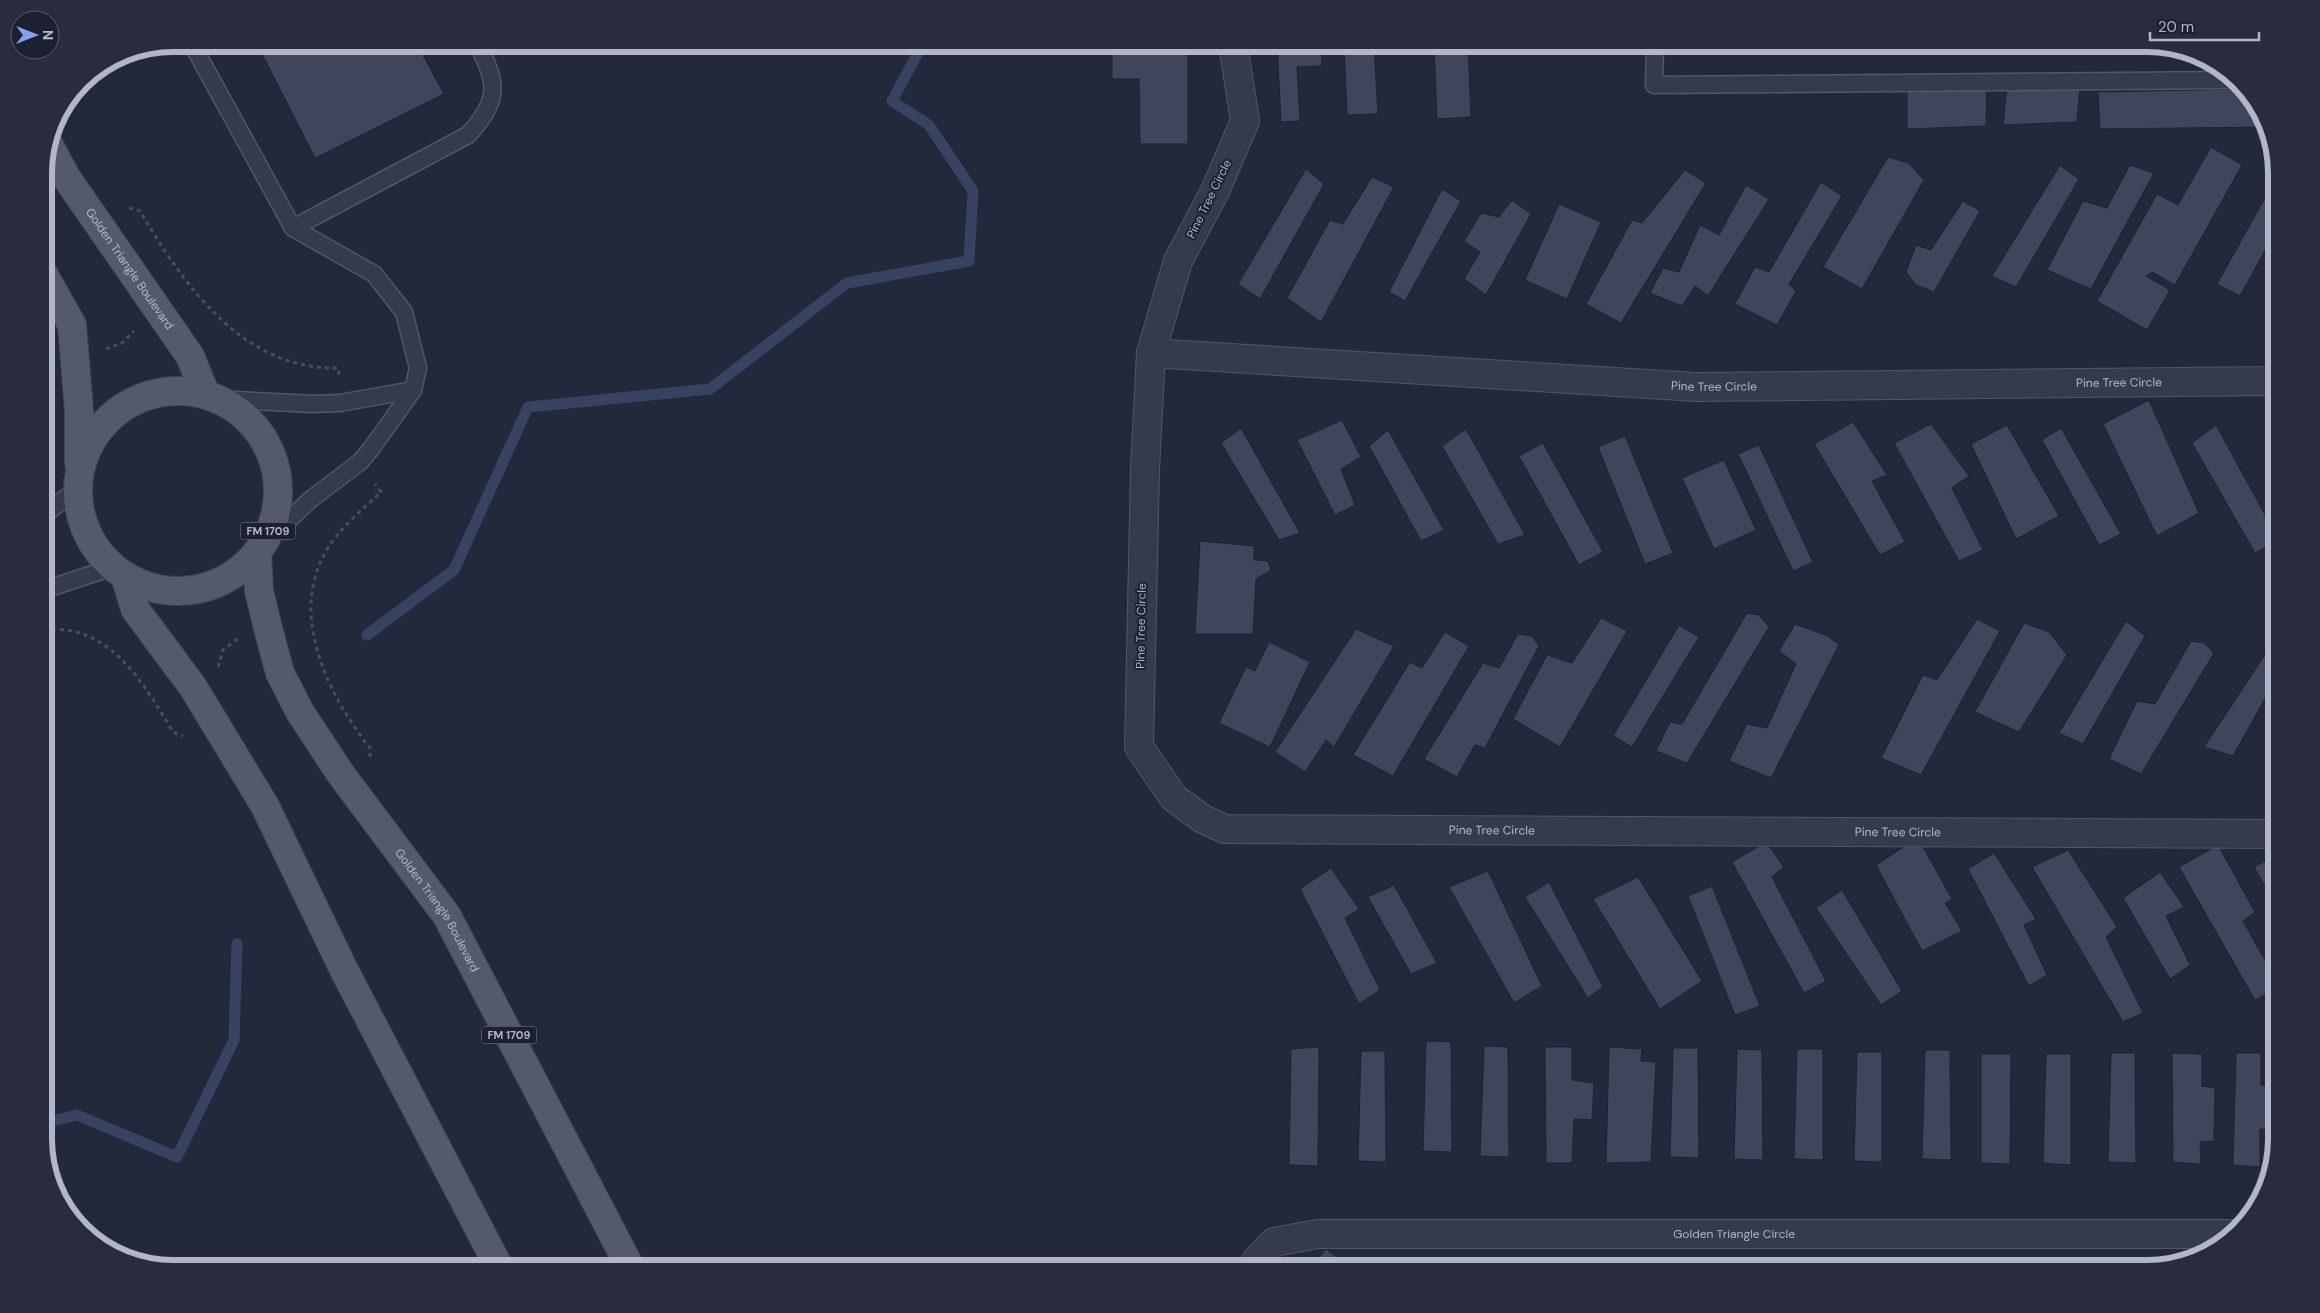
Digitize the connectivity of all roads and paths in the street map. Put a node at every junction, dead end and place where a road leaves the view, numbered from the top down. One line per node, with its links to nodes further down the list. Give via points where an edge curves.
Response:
1 (1234, 52): 11 (street, Pine Tree Circle, via 1245,121 1215,190 1178,261)
2 (1655, 52): 5 (lane, via 1654,85)
3 (197, 53): 8 (lane)
4 (482, 53): 8 (lane, via 491,76 493,99 484,117 468,134)
5 (2223, 80)
6 (55, 155): 10 (main road, Golden Triangle Boulevard, via 70,183)
7 (140, 211): 14 (path, via 186,285 240,336 272,355 300,366 338,368)
8 (293, 228): 15 (lane, via 374,274 404,312 418,368)
9 (53, 291): 12 (main road, FM 1709, via 72,325)
10 (158, 309): 12 (path, via 122,343 112,348); 16 (main road, Golden Triangle Boulevard, via 190,356)
11 (1151, 353): 13 (street, Pine Tree Circle, via 1696,387); 30 (street, Pine Tree Circle, via 1139,747 1174,798 1203,819 1225,828)
12 (76, 354): 18 (main road, FM 1709)
13 (2267, 381)
14 (339, 384)
15 (413, 390): 16 (lane, via 340,403 312,404); 20 (lane, via 360,462 311,499)
16 (212, 397): 18 (main road, FM 1709, via 178,390 149,394 123,406 102,426 86,450); 20 (main road, FM 1709, via 237,410 258,431 272,457 278,487 275,516)
17 (370, 476): 23 (path, via 381,492 328,548 316,573)
18 (78, 484): 19 (lane); 21 (main road, FM 1709, via 85,528 97,549)
19 (53, 507)
20 (260, 548): 21 (main road, FM 1709, via 234,573 206,587 176,591); 25 (main road, Golden Triangle Boulevard / FM 1709, via 259,591)
21 (120, 573): 22 (lane); 26 (main road, FM 1709, via 135,609)
22 (53, 588)
23 (311, 626): 25 (path); 29 (path, via 321,663 338,702)
24 (53, 629): 27 (path, via 94,638 114,650)
25 (269, 632): 26 (path, via 231,642 223,650 216,671); 33 (main road, Golden Triangle Boulevard / FM 1709, via 280,673 300,712 340,773 447,916)
26 (193, 687): 27 (path); 32 (main road, FM 1709, via 265,806 344,970)
27 (159, 710): 28 (path)
28 (173, 732)
29 (370, 748)
30 (2268, 834)
31 (2222, 1234): 34 (street, Golden Triangle Circle, via 1318,1234 1274,1242)
32 (495, 1260)
33 (626, 1260)
34 (1257, 1260)

